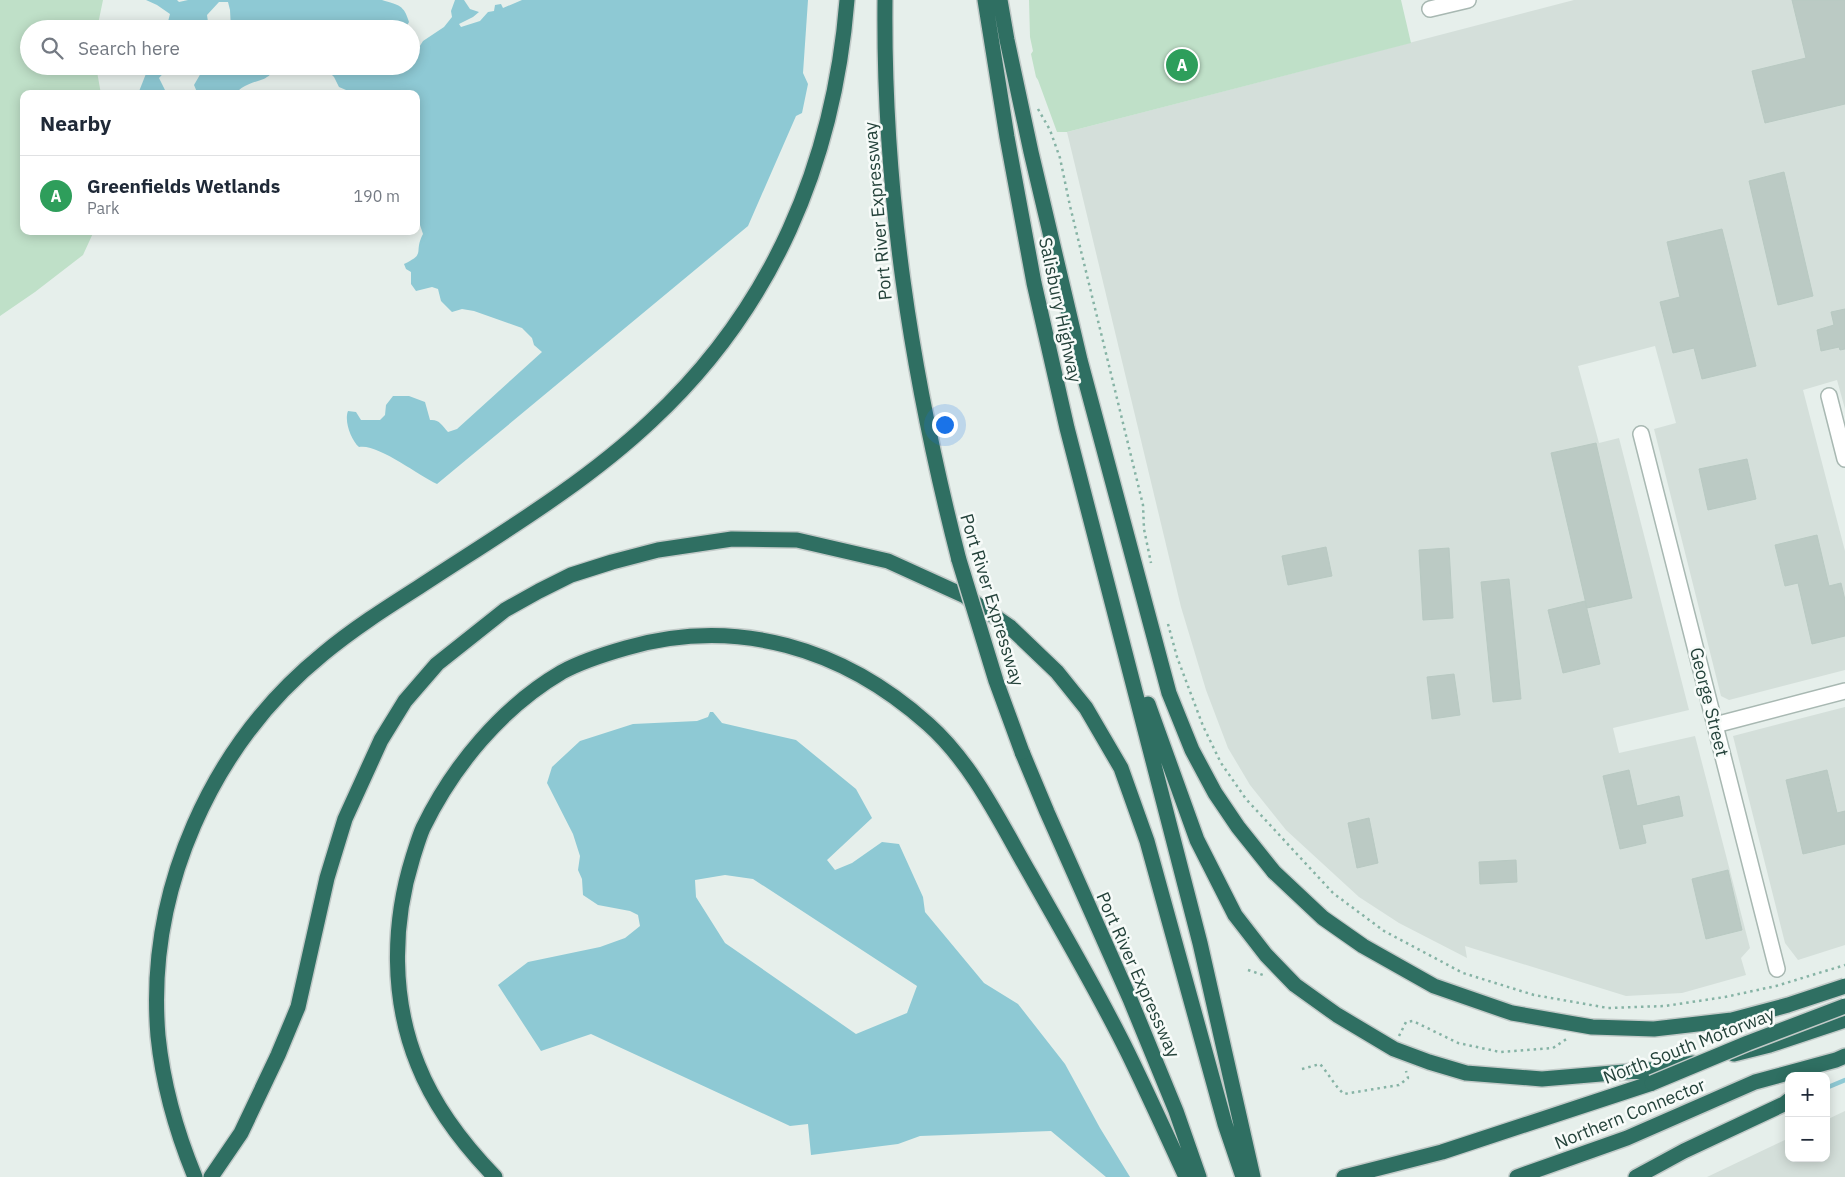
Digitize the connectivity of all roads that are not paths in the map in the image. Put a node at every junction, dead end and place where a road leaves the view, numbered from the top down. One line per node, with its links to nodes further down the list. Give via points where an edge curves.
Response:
1 (847, 0): 21 (highway, via 837,84 825,136 809,183 780,252 716,352 675,398 597,467 325,652 253,723 223,768 194,823 181,858 162,934 158,971 158,1034 167,1094)
2 (885, 0): 25 (highway, Port River Expressway, bridge, via 886,88 900,267 926,424 959,560 993,674 1022,752 1134,1008)
3 (985, 0): 10 (highway, Salisbury Highway, via 1034,283 1067,428)
4 (1000, 0): 14 (highway, bridge, via 1031,152 1080,360 1169,694 1192,750 1215,793 1274,872 1323,918 1363,946 1434,986 1512,1014 1592,1027 1654,1029 1732,1020)
5 (1468, 0): 6 (street)
6 (1430, 9)
7 (1829, 396): 9 (street)
8 (1641, 434): 12 (street, George Street)
9 (1845, 459)
10 (1118, 623): 16 (highway, via 1197,840 1235,915 1295,985 1394,1049 1466,1072 1542,1079 1660,1069 1725,1057); 27 (highway, via 1200,944)
11 (1845, 691): 12 (street)
12 (1715, 725): 13 (street, George Street)
13 (1777, 969)
14 (1845, 986)
15 (1845, 1006): 20 (highway, North South Motorway, bridge, via 1652,1083)
16 (1845, 1020)
17 (1841, 1058): 18 (highway); 29 (highway, Northern Connector, via 1755,1082 1627,1138)
18 (1823, 1072)
19 (1785, 1103): 30 (highway)
20 (1547, 1119): 28 (highway, Northern Connector, via 1442,1152)
21 (195, 1177)
22 (210, 1177): 26 (highway, via 241,1134 298,1007 327,878 345,819 381,740 405,701 437,664 504,610 571,575 658,550 732,539 797,540 879,559 965,596 1010,627 1057,672 1086,708 1121,768 1147,841 1225,1124)
23 (495, 1177): 24 (highway, via 471,1152 440,1109 418,1065 404,1017 397,971 398,928 406,881 422,831 448,784 488,732 522,701 563,672 600,656 648,642 703,636 767,641 827,658 864,676 932,727 974,778 1077,957 1128,1053)
24 (1186, 1177)
25 (1199, 1177)
26 (1243, 1177)
27 (1252, 1177)
28 (1344, 1177)
29 (1517, 1177)
30 (1636, 1177)

